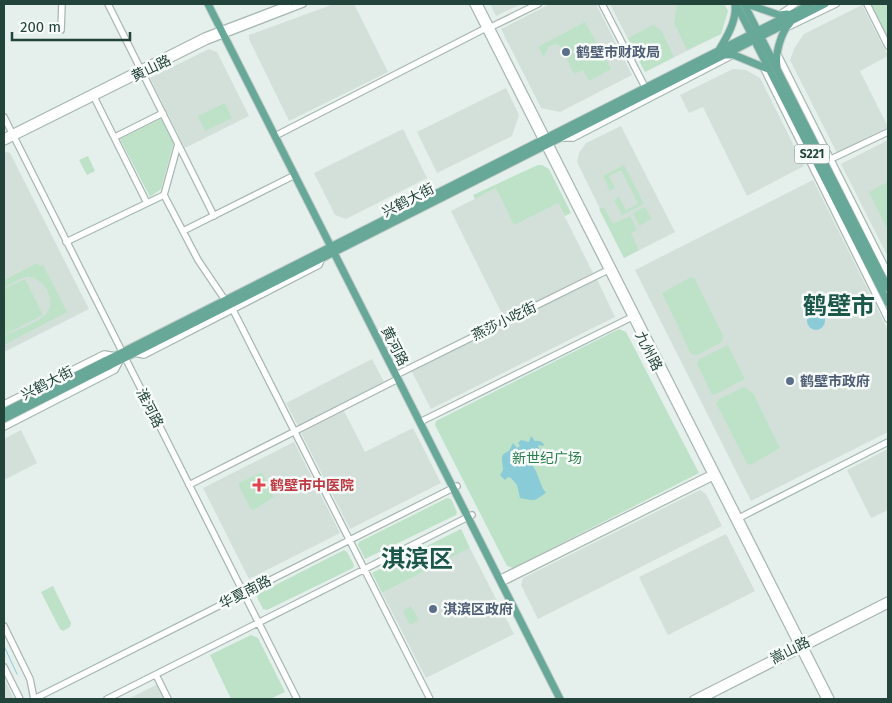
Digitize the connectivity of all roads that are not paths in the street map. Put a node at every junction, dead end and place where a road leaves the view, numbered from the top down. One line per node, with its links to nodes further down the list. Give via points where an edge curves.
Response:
1 (62, 4): 24 (street)
2 (108, 4): 33 (street)
3 (208, 4): 25 (main road, 黄河路)
4 (213, 4): 25 (main road, 黄河路)
5 (288, 4): 25 (street, 黄山路)
6 (303, 4): 25 (street, 黄山路)
7 (473, 4): 22 (street, 九州路)
8 (479, 4): 22 (street, 九州路)
9 (538, 4): 22 (street)
10 (602, 4): 34 (street)
11 (735, 4): 26 (main road, S221); 28 (main road, via 735,13)
12 (744, 4): 26 (main road, S221)
13 (748, 4): 19 (main road)
14 (795, 4): 20 (street)
15 (810, 4): 21 (main road, 兴鹤大街)
16 (825, 4): 21 (main road, 兴鹤大街)
17 (836, 4): 23 (street)
18 (867, 4): 27 (street)
19 (755, 6): 20 (main road)
20 (779, 15): 21 (main road)
21 (791, 17): 23 (main road); 26 (main road, 兴鹤大街)
22 (488, 28): 39 (street); 44 (street, 九州路)
23 (786, 28): 29 (main road)
24 (61, 30)
25 (224, 30): 33 (street, 黄山路); 39 (main road, 黄河路); 48 (main road, 黄河路)
26 (756, 35): 28 (main road, 兴鹤大街); 32 (main road, S221)
27 (888, 46)
28 (720, 53): 30 (main road); 34 (main road, 兴鹤大街); 43 (main road, 兴鹤大街)
29 (778, 53): 32 (main road); 47 (street)
30 (734, 55): 31 (main road); 43 (street, via 573,138)
31 (762, 65): 32 (main road); 61 (street)
32 (774, 70): 47 (main road, S221); 58 (main road, S221)
33 (141, 71): 35 (street, 黄山路); 36 (street); 40 (street, 黄山路)
34 (645, 87): 44 (main road, 兴鹤大街)
35 (94, 97): 40 (street, 黄山路); 42 (street)
36 (163, 113): 42 (street); 46 (street)
37 (4, 118): 40 (street, 淮河路)
38 (888, 132): 47 (street)
39 (279, 134): 54 (main road, 黄河路)
40 (13, 135): 41 (street, 黄山路); 45 (street, 黄山路); 53 (street, 淮河路)
41 (4, 137)
42 (115, 137): 50 (street)
43 (558, 138): 44 (main road, 兴鹤大街)
44 (545, 141): 54 (main road, 兴鹤大街); 55 (street, 九州路); 75 (street, 九州路)
45 (4, 142)
46 (178, 144): 49 (street); 51 (street)
47 (828, 161): 56 (street); 57 (main road, S221)
48 (295, 175): 51 (street); 54 (main road, 黄河路)
49 (164, 196): 50 (street); 52 (street)
50 (147, 202): 53 (street)
51 (214, 216): 52 (street)
52 (183, 231): 59 (street, via 198,260)
53 (66, 242): 62 (street, 淮河路)
54 (334, 248): 59 (main road, 兴鹤大街); 59 (main road, 兴鹤大街, via 322,258); 63 (main road, 黄河路)
55 (608, 270): 60 (street, 九州路); 63 (street, 燕莎小吃街)
56 (888, 273)
57 (888, 288)
58 (888, 304)
59 (229, 305): 62 (main road, 兴鹤大街); 62 (main road, 兴鹤大街); 69 (street)
60 (632, 317): 67 (street); 71 (street, 九州路)
61 (888, 318)
62 (121, 357): 64 (street, via 104,354); 65 (main road, 兴鹤大街); 66 (main road, 兴鹤大街); 68 (street, via 115,370); 72 (street, 淮河路)
63 (399, 376): 67 (main road, 黄河路); 69 (street, 燕莎小吃街)
64 (4, 404)
65 (4, 412)
66 (4, 419)
67 (422, 421): 73 (main road, 黄河路)
68 (4, 427)
69 (294, 432): 72 (street, 燕莎小吃街); 76 (street)
70 (888, 442): 75 (street)
71 (712, 475): 78 (street); 84 (street, 九州路)
72 (189, 485): 79 (street, 淮河路)
73 (455, 486): 74 (main road, 黄河路); 76 (street, 华夏南路)
74 (470, 516): 77 (street); 78 (main road, 黄河路); 93 (main road, 黄河路)
75 (739, 518): 84 (street, 九州路)
76 (349, 540): 77 (street); 79 (street, 华夏南路)
77 (364, 570): 82 (street); 92 (street)
78 (504, 579): 94 (main road, 黄河路)
79 (244, 593): 82 (street, 淮河路); 88 (street, 华夏南路)
80 (888, 600): 84 (street, 嵩山路)
81 (888, 606): 84 (street, 嵩山路)
82 (258, 623): 86 (street); 91 (street, 淮河路)
83 (4, 626): 88 (street, via 30,679)
84 (801, 647): 95 (street, 嵩山路); 96 (street, 嵩山路); 97 (street, 九州路); 98 (street, 九州路)
85 (4, 667): 87 (street)
86 (156, 675): 89 (street); 90 (street)
87 (20, 699)
88 (34, 699)
89 (108, 699)
90 (168, 699)
91 (297, 699)
92 (430, 699)
93 (560, 699)
94 (566, 699)
95 (693, 699)
96 (702, 699)
97 (825, 699)
98 (831, 699)

